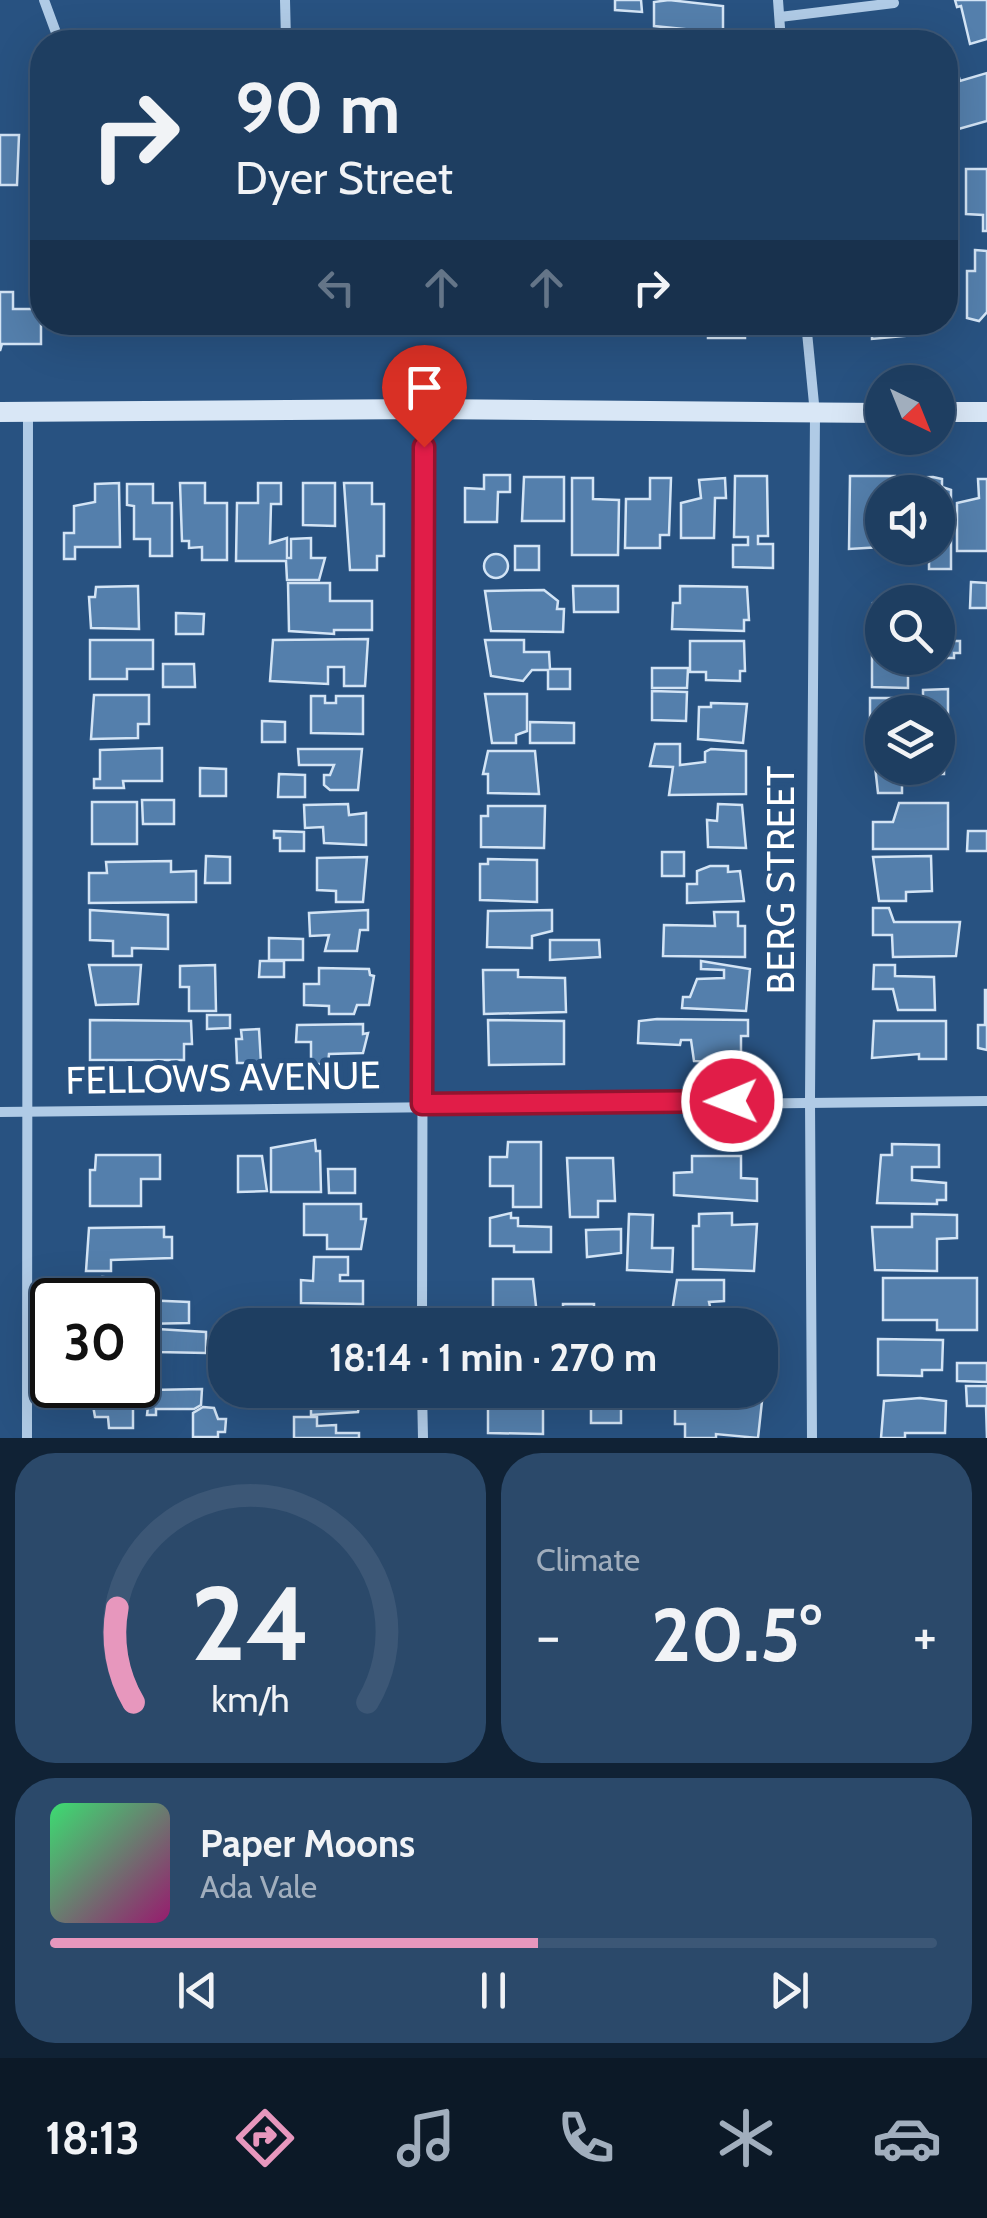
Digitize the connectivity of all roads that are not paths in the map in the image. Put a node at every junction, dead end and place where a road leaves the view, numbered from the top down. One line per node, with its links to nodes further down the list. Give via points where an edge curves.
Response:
1 (44, 0): 6 (street)
2 (285, 0): 7 (street)
3 (778, 0): 5 (street)
4 (894, 3): 5 (street)
5 (780, 17): 8 (street)
6 (55, 30)
7 (286, 30)
8 (781, 30)
9 (807, 335): 16 (street, BERG STREET)
10 (424, 409): 12 (main road); 16 (main road); 19 (street)
11 (0, 412): 12 (main road)
12 (28, 412): 21 (street)
13 (955, 412): 14 (main road)
14 (987, 412)
15 (865, 413): 16 (main road)
16 (815, 414): 17 (street, BERG STREET)
17 (810, 1100): 18 (street, FELLOWS AVENUE); 19 (street, FELLOWS AVENUE); 26 (street, BERG STREET)
18 (987, 1101)
19 (422, 1104): 21 (street, FELLOWS AVENUE); 22 (street)
20 (0, 1112): 21 (street, FELLOWS AVENUE)
21 (29, 1112): 24 (street)
22 (422, 1308)
23 (422, 1408): 25 (street)
24 (27, 1438)
25 (422, 1438)
26 (812, 1438)

